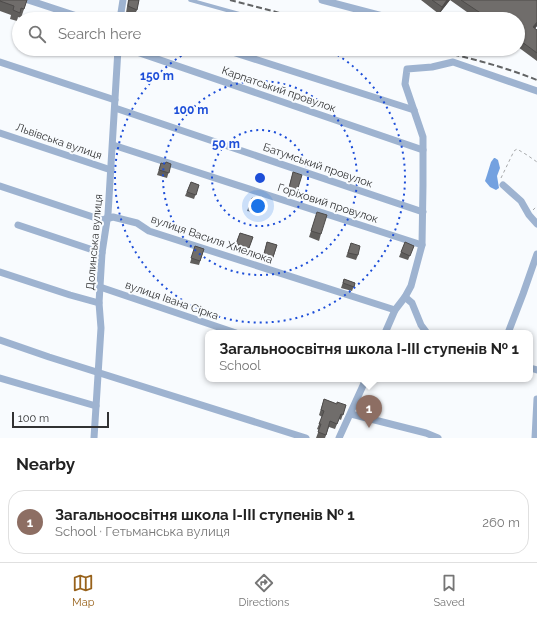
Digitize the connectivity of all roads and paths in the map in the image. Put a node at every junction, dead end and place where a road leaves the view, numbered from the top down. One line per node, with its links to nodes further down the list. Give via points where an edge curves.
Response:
1 (28, 0): 5 (street)
2 (123, 0): 6 (street)
3 (190, 0): 7 (lane)
4 (322, 0): 8 (street)
5 (65, 12)
6 (121, 12)
7 (233, 12)
8 (367, 12)
9 (118, 56): 14 (street, Долинська вулиця)
10 (148, 56): 18 (street, Карпатський провулок)
11 (245, 56): 15 (street)
12 (0, 62): 14 (street, Батумський провулок)
13 (537, 91): 15 (street, via 453,62 407,69 405,84)
14 (115, 104): 17 (street, Долинська вулиця); 23 (street, Батумський провулок)
15 (414, 110): 18 (street, via 423,137)
16 (0, 133): 20 (street, Львівська вулиця)
17 (113, 145): 20 (street, Долинська вулиця); 27 (street, Горіховий провулок)
18 (423, 150): 23 (street)
19 (537, 162): 21 (path, via 527,154 514,150 501,179)
20 (111, 170): 24 (street, Долинська вулиця)
21 (503, 185): 25 (street, via 521,201)
22 (0, 186): 24 (street, вулиця Василя Хмелюка, via 102,220)
23 (423, 212): 27 (street)
24 (108, 219): 28 (street, Долинська вулиця); 34 (street, вулиця Василя Хмелюка, via 113,217 137,223 149,231)
25 (537, 224)
26 (18, 225): 28 (street)
27 (422, 245): 32 (street, via 411,286)
28 (102, 253): 31 (street, Долинська вулиця)
29 (537, 254): 38 (street)
30 (0, 272): 33 (street)
31 (100, 287): 33 (street, Долинська вулиця); 35 (street, вулиця Івана Сірка)
32 (405, 297): 34 (street); 37 (street, via 412,303)
33 (99, 303): 40 (street, Долинська вулиця, via 101,328)
34 (395, 310): 36 (street)
35 (227, 330)
36 (387, 330)
37 (425, 330)
38 (509, 330)
39 (0, 340): 40 (street)
40 (98, 372): 44 (street, Долинська вулиця); 47 (street)
41 (0, 378): 44 (street)
42 (365, 382): 45 (street)
43 (537, 400): 50 (street)
44 (96, 406): 46 (street, Долинська вулиця)
45 (351, 414): 48 (street); 49 (street)
46 (94, 438)
47 (306, 438)
48 (339, 438)
49 (438, 438)
50 (535, 438)

